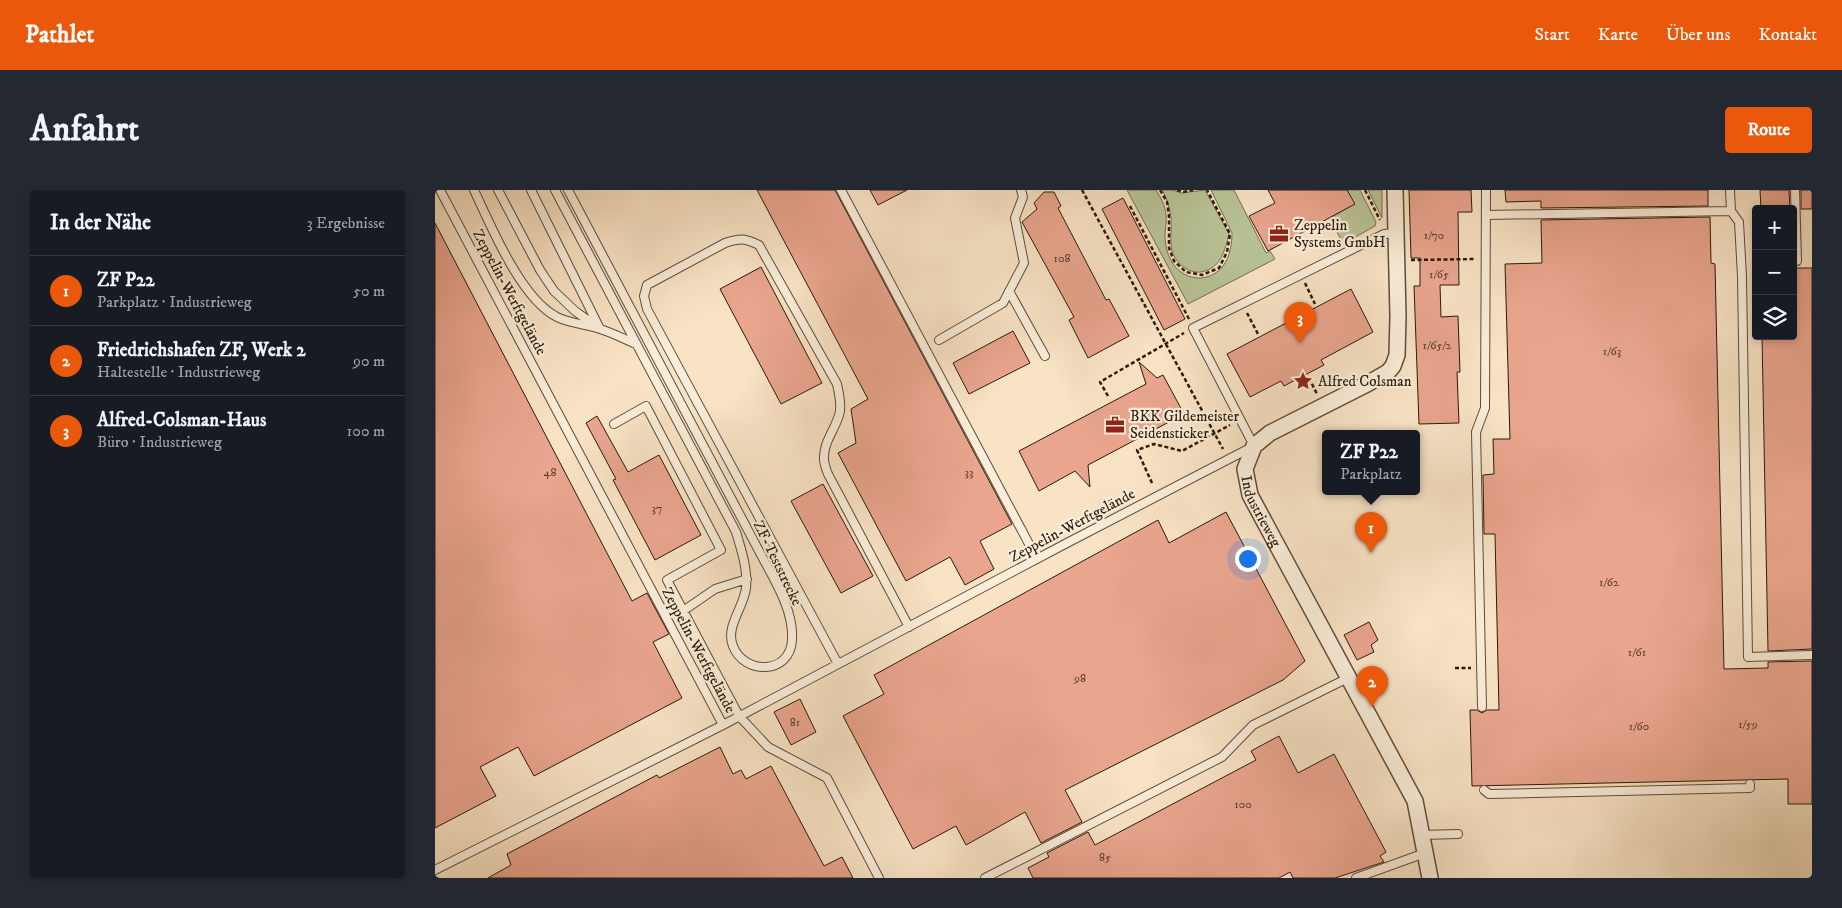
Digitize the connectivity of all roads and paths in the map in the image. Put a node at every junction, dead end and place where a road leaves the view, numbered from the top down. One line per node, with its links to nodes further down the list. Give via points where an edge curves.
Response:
1 (440, 190): 58 (lane, Zeppelin-Werftgelände)
2 (474, 190): 31 (lane, via 523,285 539,304 559,318)
3 (497, 190): 31 (lane, via 554,292)
4 (531, 190): 31 (lane)
5 (555, 190): 36 (lane, ZF-Teststrecke)
6 (568, 190): 46 (lane, ZF-Teststrecke, via 783,599 791,621 792,643 789,653 776,666 761,668 747,663 732,645 732,630 744,600)
7 (841, 190): 45 (lane)
8 (1021, 190): 28 (lane, via 1023,197 1015,218 1024,262)
9 (1082, 190): 35 (path)
10 (1160, 190): 13 (path, via 1167,202 1169,248 1173,261 1186,272 1202,275 1219,268 1227,252 1230,234)
11 (1177, 190): 12 (path)
12 (1193, 190)
13 (1207, 190)
14 (1365, 190): 22 (path)
15 (1395, 190): 23 (street)
16 (1486, 190): 21 (lane)
17 (1731, 190): 20 (lane)
18 (1795, 190): 24 (lane)
19 (1130, 206): 32 (path)
20 (1731, 211): 21 (lane); 50 (lane, via 1739,222)
21 (1486, 215): 56 (lane, via 1485,408 1476,432)
22 (1381, 221)
23 (1396, 233): 27 (lane, via 1384,234); 42 (street, via 1398,336 1393,366 1388,372 1270,434)
24 (1797, 250)
25 (1477, 258): 26 (path)
26 (1408, 260)
27 (1300, 275): 29 (lane); 30 (path)
28 (1009, 291): 34 (lane, via 1003,302); 37 (lane)
29 (1243, 303): 32 (lane); 33 (path)
30 (1315, 304)
31 (599, 328): 36 (lane)
32 (1193, 328): 35 (path); 39 (lane)
33 (1258, 334)
34 (939, 340)
35 (1166, 343): 38 (path, via 1100,382); 41 (path)
36 (637, 344): 46 (lane, ZF-Teststrecke, via 736,532)
37 (1045, 356)
38 (1108, 396)
39 (1240, 419): 41 (path); 42 (lane)
40 (613, 424): 47 (lane, via 646,406 721,550 667,580)
41 (1215, 433): 43 (path); 44 (path, via 1181,451 1153,444 1137,450)
42 (1254, 446): 43 (lane, Zeppelin-Werftgelände); 55 (street, Industrieweg, via 1245,469 1250,495)
43 (1229, 459): 45 (lane, Zeppelin-Werftgelände)
44 (1153, 483)
45 (1037, 559): 48 (lane, Zeppelin-Werftgelände)
46 (747, 579): 47 (lane, via 715,589)
47 (683, 611): 57 (lane)
48 (909, 626): 51 (lane, Zeppelin-Werftgelände); 51 (lane, via 827,474 826,445 840,412 837,384 759,245 739,239 725,243 647,285 644,296 647,309)
49 (1812, 655): 50 (lane)
50 (1748, 657): 52 (lane)
51 (838, 664): 57 (lane, Zeppelin-Werftgelände)
52 (1748, 667)
53 (1455, 668): 54 (path)
54 (1473, 668)
55 (1348, 678): 62 (street, Industrieweg, via 1415,801); 66 (lane, via 1253,725 1222,757)
56 (1482, 707)
57 (739, 716): 58 (lane, Zeppelin-Werftgelände); 65 (lane, via 768,747 827,778)
58 (723, 725): 64 (lane)
59 (1750, 784): 60 (lane, via 1751,788 1489,794)
60 (1484, 790)
61 (1458, 834): 62 (lane)
62 (1421, 835): 63 (street, Industrieweg)
63 (1425, 853): 67 (lane); 68 (street, Industrieweg)
64 (435, 870)
65 (879, 878)
66 (985, 878)
67 (1356, 878)
68 (1430, 878)

